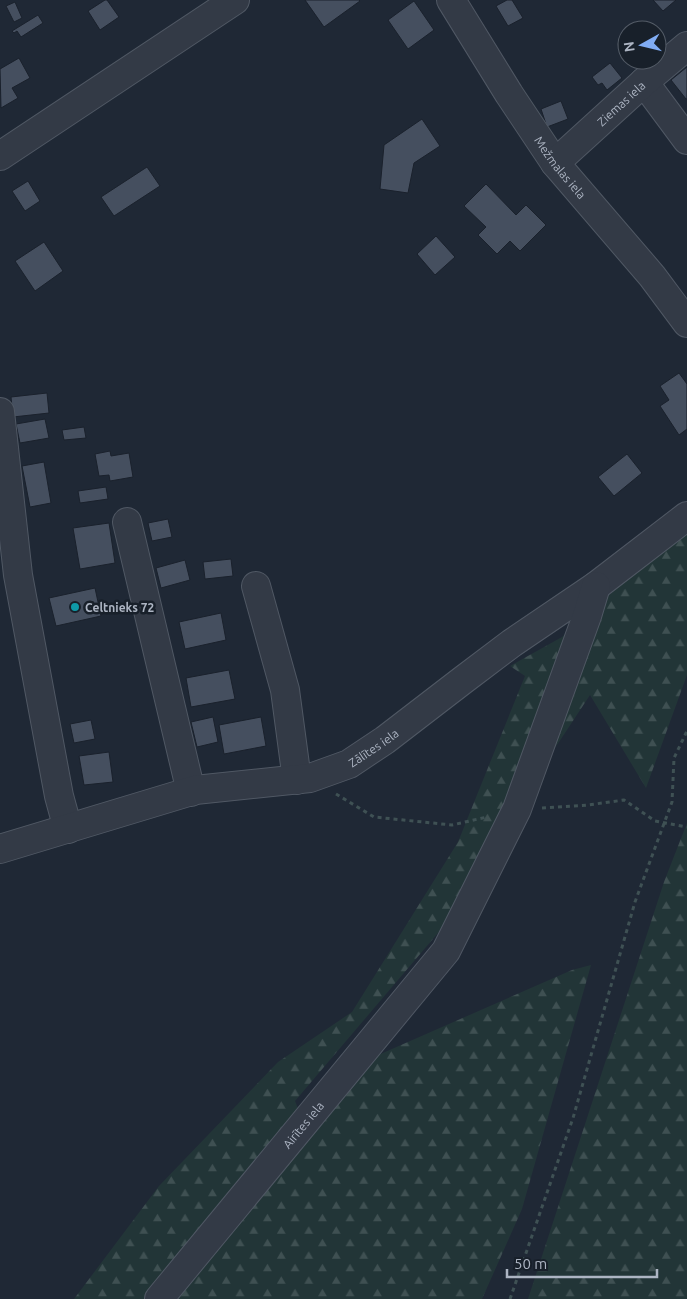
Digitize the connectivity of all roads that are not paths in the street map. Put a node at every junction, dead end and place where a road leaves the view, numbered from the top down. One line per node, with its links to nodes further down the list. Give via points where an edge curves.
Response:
1 (235, 0): 6 (street)
2 (451, 0): 7 (street, Mežmalas iela)
3 (687, 46): 4 (street, Ziemas iela)
4 (644, 82): 5 (street); 7 (street, Ziemas iela)
5 (687, 140)
6 (0, 156)
7 (555, 163): 8 (street, Mežmalas iela, via 652,276)
8 (687, 324)
9 (0, 412): 16 (street, via 18,575)
10 (687, 516): 13 (street, Zālītes iela)
11 (128, 522): 15 (street)
12 (256, 586): 14 (street, via 285,690)
13 (596, 586): 14 (street, Zālītes iela, via 512,643 349,764); 18 (street, Airītes iela, via 517,809 446,951)
14 (297, 780): 15 (street, Zālītes iela)
15 (191, 792): 16 (street, Zālītes iela)
16 (68, 829): 17 (street, Zālītes iela)
17 (0, 849)
18 (159, 1299)

